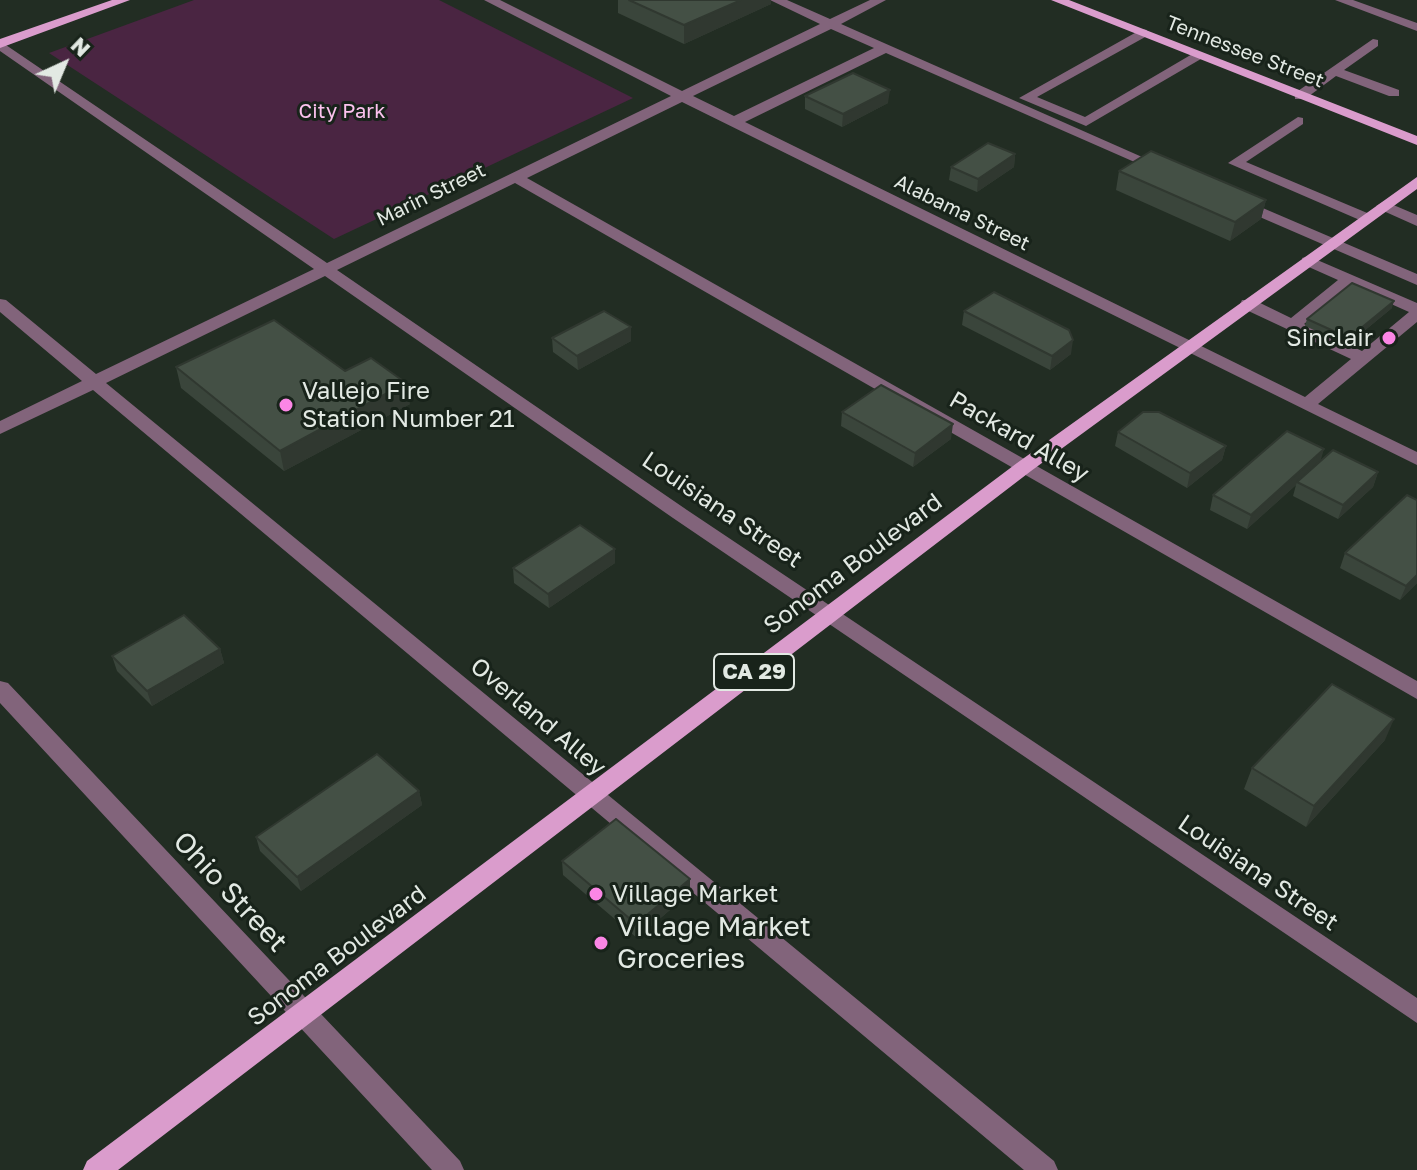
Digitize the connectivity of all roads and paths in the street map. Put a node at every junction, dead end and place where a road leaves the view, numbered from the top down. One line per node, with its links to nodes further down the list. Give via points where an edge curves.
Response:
1 (124, 0): 11 (main road)
2 (490, 0): 16 (street, Alabama Street)
3 (776, 0): 7 (street)
4 (880, 0): 7 (street, Marin Street)
5 (1057, 0): 9 (main road, Tennessee Street)
6 (1341, 0): 8 (street)
7 (830, 24): 12 (street); 16 (street, Marin Street)
8 (1417, 27)
9 (1142, 33): 13 (main road, Tennessee Street); 18 (street)
10 (1373, 43): 14 (street)
11 (0, 45): 31 (street, Louisiana Street)
12 (885, 48): 18 (street); 20 (street)
13 (1199, 56): 17 (main road, Tennessee Street); 21 (street)
14 (1334, 71): 15 (street); 17 (street)
15 (1394, 93)
16 (681, 96): 20 (street, Alabama Street); 24 (street, Marin Street)
17 (1300, 96): 22 (main road, Tennessee Street)
18 (1021, 101): 21 (street)
19 (1298, 121): 27 (street, via 1235,163)
20 (733, 122): 40 (street, Alabama Street)
21 (1081, 127): 23 (street)
22 (1417, 141)
23 (1176, 175)
24 (515, 177): 31 (street, Marin Street); 46 (street, Packard Alley)
25 (1417, 182): 27 (main road, Sonoma Boulevard / CA 29)
26 (1216, 193): 29 (street)
27 (1375, 212): 28 (street); 29 (main road, Sonoma Boulevard / CA 29)
28 (1417, 221)
29 (1332, 243): 30 (main road, Sonoma Boulevard / CA 29); 33 (street)
30 (1308, 261): 32 (street); 35 (main road, Sonoma Boulevard / CA 29)
31 (326, 269): 42 (street, Marin Street); 47 (street, Louisiana Street)
32 (1350, 279): 36 (street); 37 (street, via 1323,306)
33 (1417, 280)
34 (0, 304): 42 (street, Overland Alley)
35 (1248, 304): 37 (street); 40 (main road, Sonoma Boulevard / CA 29)
36 (1417, 312): 39 (street)
37 (1292, 325): 41 (street)
38 (1366, 325): 39 (street)
39 (1391, 336): 41 (street)
40 (1188, 347): 43 (street, Alabama Street); 46 (main road, Sonoma Boulevard / CA 29)
41 (1363, 358): 43 (street)
42 (93, 383): 44 (street, Marin Street); 50 (street, Overland Alley)
43 (1306, 405): 45 (street, Alabama Street)
44 (0, 428)
45 (1417, 459)
46 (1024, 467): 47 (main road, Sonoma Boulevard / CA 29); 49 (street, Packard Alley)
47 (830, 615): 50 (main road, Sonoma Boulevard / CA 29); 51 (street, Louisiana Street)
48 (0, 689): 52 (street, Ohio Street)
49 (1417, 691)
50 (592, 796): 52 (main road, Sonoma Boulevard / CA 29); 55 (street, Overland Alley)
51 (1417, 1012)
52 (303, 1015): 53 (main road, Sonoma Boulevard / CA 29); 54 (street, Ohio Street)
53 (97, 1170)
54 (450, 1170)
55 (1044, 1170)

